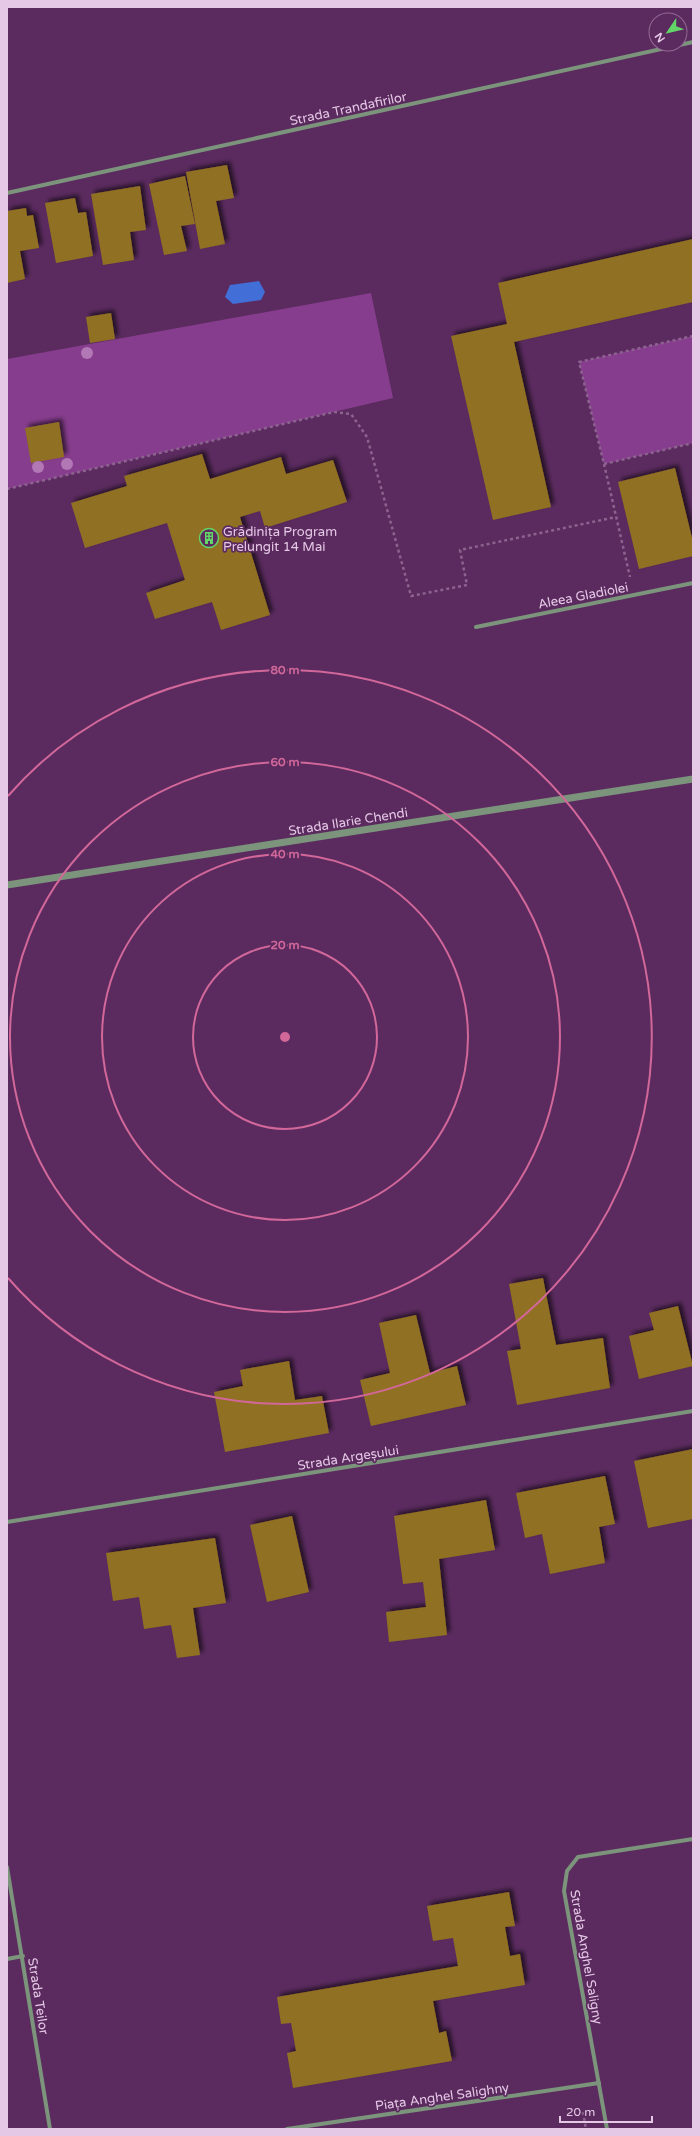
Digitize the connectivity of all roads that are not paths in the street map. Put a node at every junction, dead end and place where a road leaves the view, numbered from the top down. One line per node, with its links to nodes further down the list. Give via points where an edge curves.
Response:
1 (693, 42): 2 (street, Strada Trandafirilor)
2 (7, 193)
3 (693, 583): 4 (street, Aleea Gladiolei)
4 (476, 627)
5 (693, 779): 6 (street, Strada Ilarie Chendi)
6 (7, 885)
7 (693, 1411): 8 (street, Strada Argeșului)
8 (7, 1522)
9 (693, 1839): 13 (street, Strada Anghel Saligny, via 578,1857 567,1871 564,1891)
10 (7, 1867): 11 (street, Strada Teilor)
11 (23, 1956): 12 (street); 14 (street, Strada Teilor)
12 (7, 1959)
13 (599, 2083): 15 (street, Piața Anghel Salighny); 16 (street, Strada Anghel Saligny)
14 (50, 2129)
15 (287, 2129)
16 (607, 2129)

